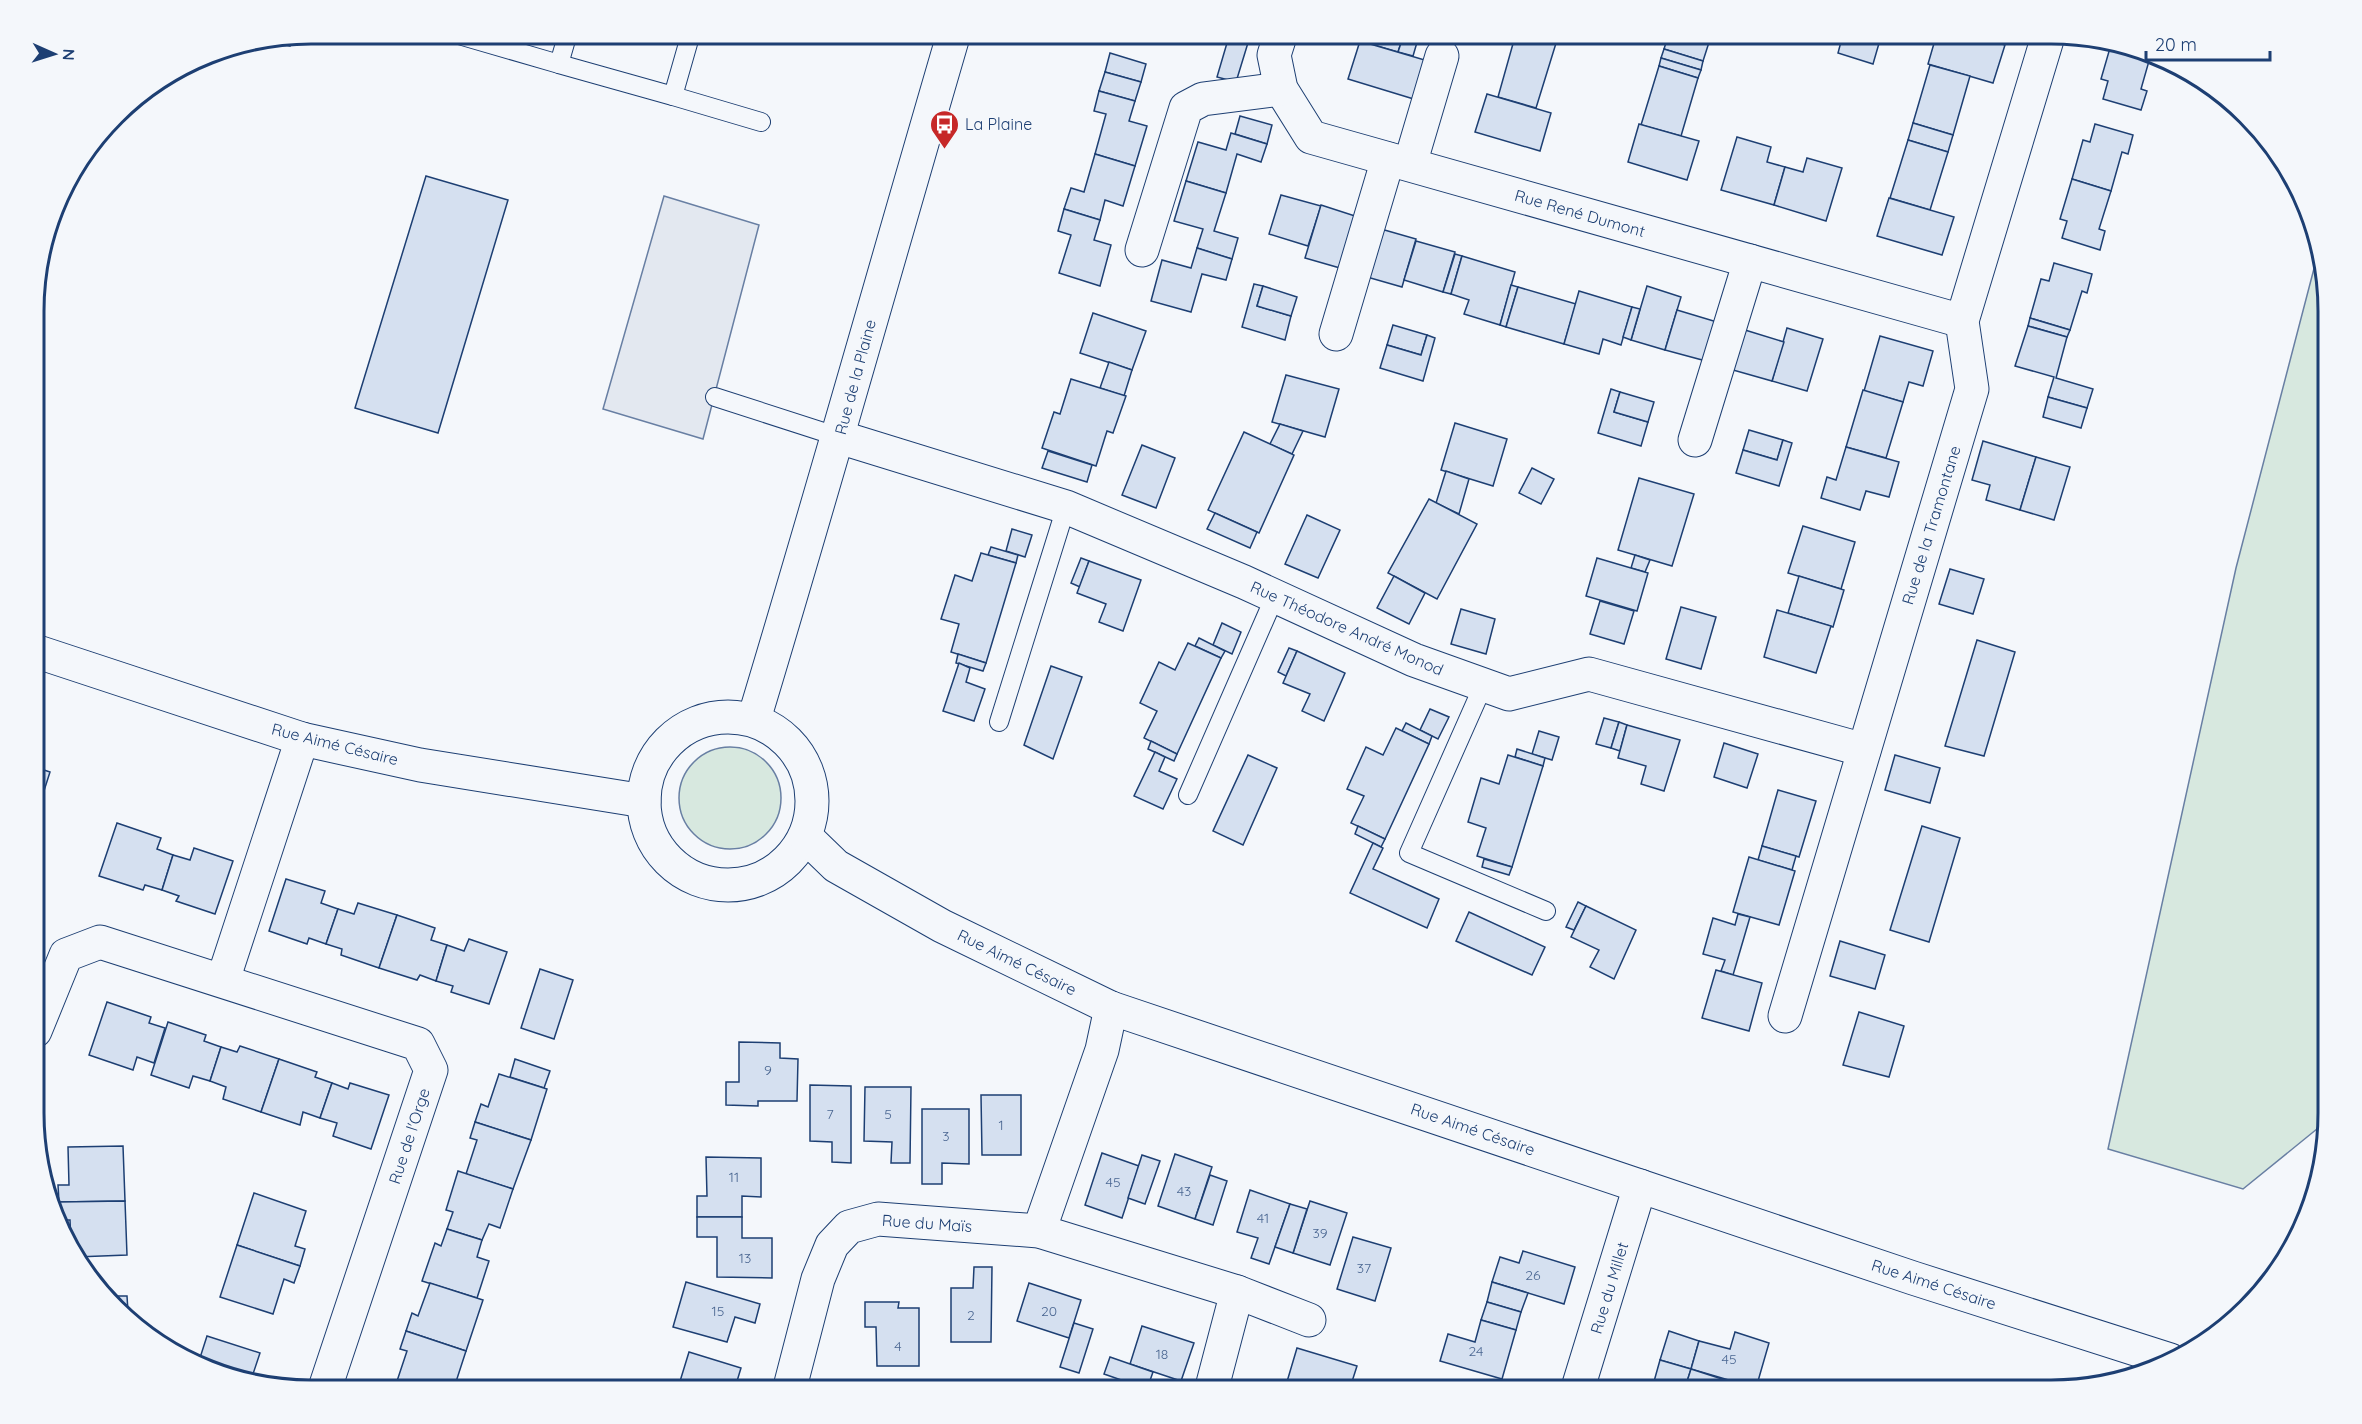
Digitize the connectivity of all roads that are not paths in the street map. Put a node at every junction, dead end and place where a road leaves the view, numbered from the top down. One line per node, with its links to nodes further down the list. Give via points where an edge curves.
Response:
1 (490, 44): 8 (lane)
2 (565, 44): 8 (lane)
3 (688, 44): 10 (lane)
4 (951, 44): 18 (street, Rue de la Plaine)
5 (1278, 44): 9 (street, Rue René Dumont, via 1274,56)
6 (2046, 44): 15 (street, Rue de la Tramontane)
7 (1442, 56): 12 (street)
8 (559, 64): 10 (lane)
9 (1281, 89): 12 (street, Rue René Dumont, via 1311,137); 13 (street, via 1203,99 1186,108)
10 (673, 96): 11 (lane)
11 (761, 122)
12 (1399, 161): 14 (street, Rue René Dumont); 16 (street)
13 (1142, 250)
14 (1750, 261): 15 (street, Rue René Dumont); 19 (street)
15 (1962, 321): 27 (street, Rue de la Tramontane, via 1972,389)
16 (1336, 334)
17 (715, 397): 18 (lane)
18 (839, 437): 20 (street, Rue Théodore André Monod); 24 (street, Rue de la Plaine)
19 (1695, 440)
20 (1066, 507): 21 (street, Rue Théodore André Monod); 25 (lane)
21 (1275, 596): 23 (street, Rue Théodore André Monod, via 1414,660); 28 (lane)
22 (44, 654): 26 (street, Rue Aimé Césaire)
23 (1483, 686): 27 (street, Rue Théodore André Monod, via 1509,694 1589,674); 31 (lane, via 1409,853)
24 (754, 719): 29 (street, via 728,716 702,720 678,732 659,751 648,775); 30 (street, via 779,733 799,754 810,780 813,809)
25 (999, 722)
26 (302, 739): 29 (street, Rue Aimé Césaire, via 420,765); 32 (street)
27 (1864, 750): 35 (street, Rue de la Tramontane)
28 (1188, 795)
29 (644, 801): 30 (street, via 648,829 662,854 684,873 710,884 739,885 766,877 789,860)
30 (806, 836): 34 (street, Rue Aimé Césaire, via 836,866 942,926)
31 (1546, 911)
32 (223, 980): 33 (street, Rue de l'Orge, via 100,942 66,955); 41 (street, Rue de l'Orge, via 418,1044 431,1070)
33 (44, 1006)
34 (1112, 1008): 36 (street, Rue Aimé Césaire); 37 (street, via 1102,1050)
35 (1785, 1016)
36 (1640, 1186): 40 (street, Rue Aimé Césaire); 44 (street, Rue du Millet)
37 (1039, 1231): 38 (street, Rue du Maïs); 42 (street, Rue du Maïs, via 878,1219 849,1227 832,1245 818,1279)
38 (1237, 1292): 39 (street, Rue du Maïs); 43 (street)
39 (1309, 1320)
40 (2160, 1357)
41 (328, 1380)
42 (792, 1380)
43 (1214, 1380)
44 (1580, 1380)

